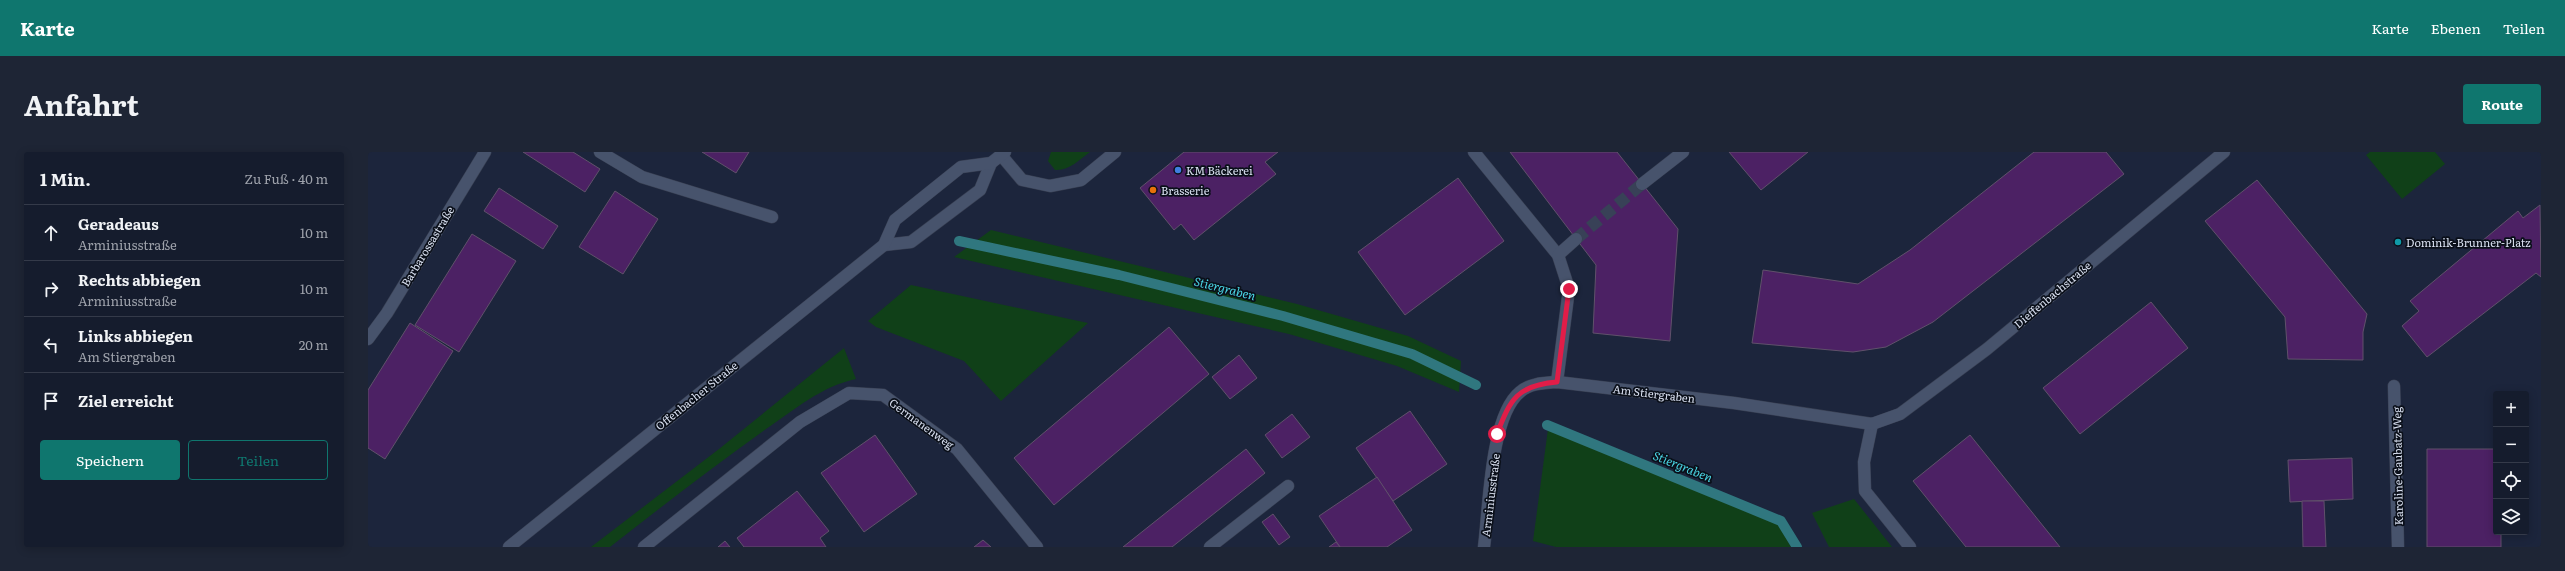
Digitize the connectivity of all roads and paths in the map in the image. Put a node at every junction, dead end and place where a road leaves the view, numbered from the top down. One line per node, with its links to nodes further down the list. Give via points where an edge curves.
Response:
1 (484, 152): 14 (street, Barbarossastraße, via 387,313)
2 (600, 152): 10 (street, via 642,177)
3 (1116, 152): 7 (street, via 1081,180 1050,186 1022,180)
4 (1474, 152): 13 (street)
5 (1683, 152): 9 (street)
6 (2224, 152): 17 (street, Dieffenbachstraße, via 1987,349 1900,414)
7 (1003, 154): 8 (street)
8 (991, 163): 12 (street, Offenbacher Straße, via 961,167 895,220); 12 (street, via 980,190 911,242)
9 (1642, 184)
10 (772, 216)
11 (1576, 239): 13 (street)
12 (884, 245): 19 (street, Offenbacher Straße)
13 (1558, 255): 15 (street, via 1569,289)
14 (368, 339)
15 (1557, 382): 17 (street, Am Stiergraben, via 1734,403); 23 (street, Arminiusstraße, via 1538,384 1520,392 1506,409 1497,434)
16 (2394, 386): 25 (street, Karoline-Gaubatz-Weg)
17 (1872, 424): 24 (street, via 1864,462 1865,491)
18 (1288, 486): 22 (street)
19 (509, 547)
20 (644, 547): 21 (street, Germanenweg, via 800,422 849,393 883,394 957,449)
21 (1037, 547)
22 (1210, 547)
23 (1484, 547)
24 (1910, 547)
25 (2398, 547)

